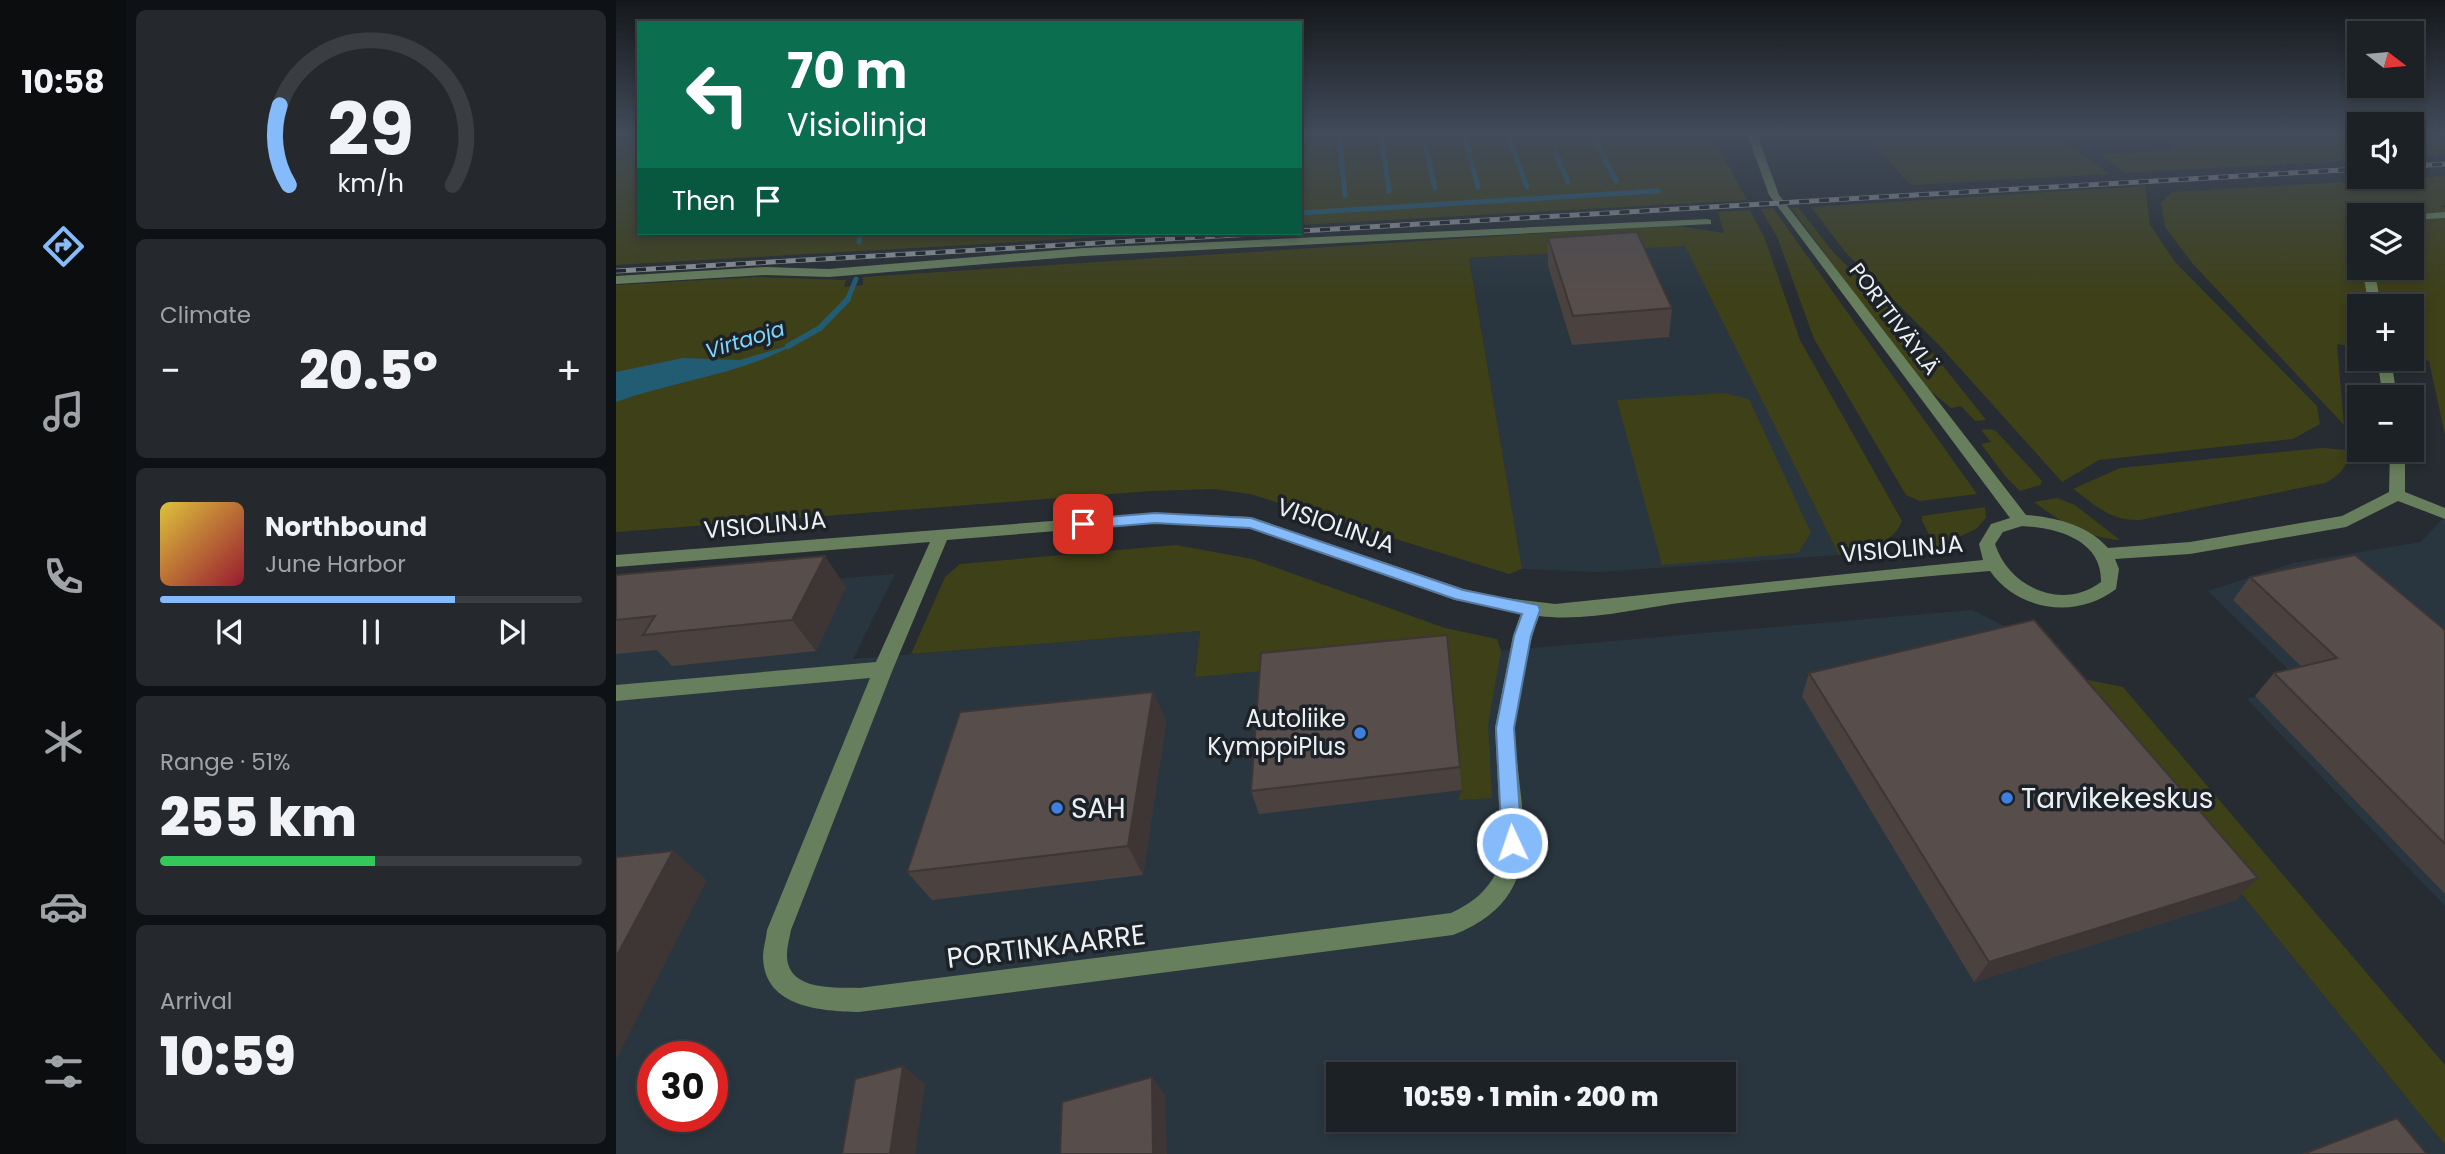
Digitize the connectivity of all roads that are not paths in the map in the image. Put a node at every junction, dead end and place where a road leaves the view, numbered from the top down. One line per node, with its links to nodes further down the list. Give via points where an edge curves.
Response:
1 (1771, 188): 9 (street, PORTTIVÄYLÄ)
2 (2445, 215): 3 (street)
3 (2424, 217)
4 (1707, 222): 5 (street, via 1083,252 830,273 766,271)
5 (616, 280)
6 (2398, 462): 7 (street)
7 (2397, 495): 8 (street); 11 (street, via 2346,521 2190,548)
8 (2445, 514)
9 (2021, 520): 11 (street, via 2067,528); 13 (street, via 1990,535 1987,544)
10 (941, 536): 12 (street, VISIOLINJA); 14 (street, VISIOLINJA, via 1155,518 1251,523 1461,595); 15 (street, PORTINKAARRE)
11 (2104, 554): 13 (street, via 2110,564 2110,585 2080,602 2030,593)
12 (616, 561)
13 (1993, 565): 14 (street, VISIOLINJA, via 1607,607)
14 (1532, 610): 15 (street, PORTINKAARRE, via 1522,636 1505,728 1513,858 1494,898 1476,912 1452,924 1283,947 859,1000 810,997 785,984 775,961 779,930)
15 (883, 669): 16 (street)
16 (616, 693)

